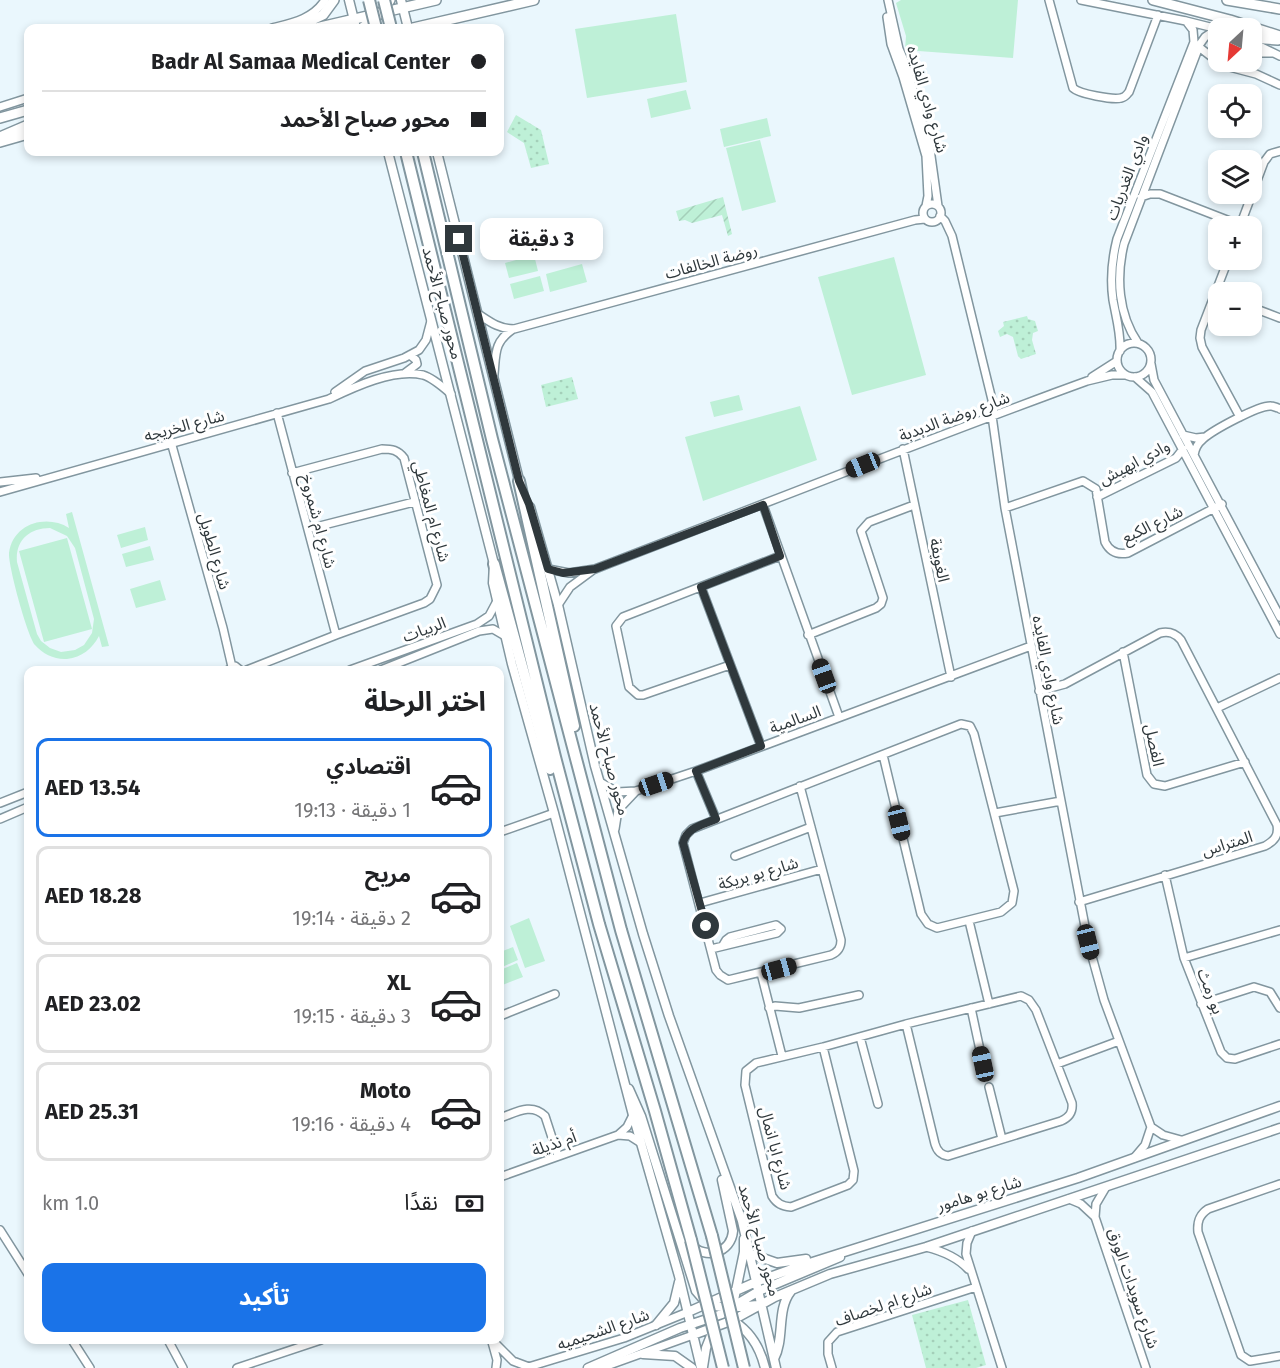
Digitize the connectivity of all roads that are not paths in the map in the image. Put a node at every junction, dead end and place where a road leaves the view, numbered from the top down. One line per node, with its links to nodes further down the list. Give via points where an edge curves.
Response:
1 (325, 0): 22 (street, via 304,19)
2 (334, 0): 23 (main road, via 323,15)
3 (349, 0): 20 (street)
4 (369, 0): 27 (highway, bridge)
5 (384, 0): 28 (highway, bridge)
6 (390, 0): 17 (main road)
7 (436, 0): 15 (main road)
8 (534, 0): 19 (main road)
9 (885, 0): 59 (street, شارع وادي الفايده, via 930,149); 60 (street, شارع وادي الفايده, via 891,44 926,156)
10 (1049, 0): 18 (street, via 1073,88 1080,93 1124,97)
11 (1081, 0): 18 (street)
12 (1153, 0): 34 (main road)
13 (1227, 0): 16 (main road)
14 (1250, 0): 16 (main road)
15 (402, 4): 17 (main road); 29 (street)
16 (1280, 9)
17 (382, 12): 20 (main road); 26 (main road)
18 (1158, 15): 21 (street)
19 (466, 16): 30 (main road); 31 (main road)
20 (354, 18): 24 (main road); 25 (street)
21 (1186, 21): 32 (street); 71 (street, وادي الغدريات, via 1193,30 1194,42 1113,254 1112,289)
22 (286, 24)
23 (304, 24)
24 (331, 24)
25 (355, 24)
26 (367, 24)
27 (375, 24)
28 (391, 24)
29 (407, 24)
30 (431, 24)
31 (450, 24)
32 (1208, 27)
33 (1208, 35): 37 (street, وادي الغدريات)
34 (1280, 36)
35 (1262, 39): 36 (main road)
36 (1280, 41)
37 (1199, 47): 39 (street); 56 (street, وادي الغدريات)
38 (1262, 48): 40 (street)
39 (1208, 54)
40 (1276, 55)
41 (1248, 72): 42 (street)
42 (1280, 85)
43 (24, 99): 44 (street)
44 (0, 107)
45 (24, 111): 46 (main road)
46 (0, 118)
47 (24, 127): 49 (main road)
48 (24, 135): 50 (main road)
49 (0, 137)
50 (0, 142)
51 (1280, 151): 63 (street, via 1270,154 1264,162)
52 (389, 156): 67 (street, محور صباح الأحمد)
53 (407, 156): 145 (highway, محور صباح الأحمد)
54 (424, 156): 132 (highway, محور صباح الأحمد, via 492,439)
55 (438, 156): 65 (street, محور صباح الأحمد)
56 (1148, 178): 57 (street); 58 (street, وادي الغدريات)
57 (1160, 194): 58 (street); 62 (street)
58 (1141, 197): 70 (street, وادي الغدريات, via 1119,271 1126,322)
59 (938, 206): 60 (street, via 933,204); 61 (street, شارع وادي الفايده)
60 (925, 212): 61 (street, via 934,221); 69 (street, روضة الخالفات, via 915,220)
61 (940, 216): 84 (street, شارع وادي الفايده, via 952,236)
62 (1215, 216)
63 (1244, 216)
64 (1262, 312): 68 (street)
65 (478, 314): 69 (street, via 494,325); 77 (street, محور صباح الأحمد)
66 (1208, 316): 85 (street, via 1200,338 1202,347)
67 (432, 318): 72 (street, via 421,348); 80 (street, محور صباح الأحمد)
68 (1280, 318)
69 (514, 329): 77 (street, via 496,347)
70 (1138, 343): 71 (street, via 1128,344); 74 (street, via 1148,350)
71 (1120, 351): 73 (street)
72 (410, 355): 76 (street, via 416,360 416,368); 81 (street, شارع الخريجه, via 365,371)
73 (1117, 361): 75 (street); 79 (street, شارع روضة الدبدبة)
74 (1151, 364): 78 (street); 86 (street, via 1154,380)
75 (1126, 375): 78 (street); 79 (street, شارع روضة الدبدبة)
76 (400, 376): 80 (street, شارع الخريجه, via 426,376); 81 (street, شارع الخريجه, via 362,383)
77 (494, 377): 94 (street, محور صباح الأحمد)
78 (1136, 377): 90 (street, via 1152,392)
79 (1088, 381): 84 (street, شارع روضة الدبدبة)
80 (451, 393): 106 (street, محور صباح الأحمد)
81 (320, 401): 83 (street, شارع الخريجه)
82 (1280, 409): 85 (street, وادي ابهيش, via 1264,407)
83 (277, 413): 88 (street, شارع الخريجه); 92 (street, شارع ام شمروخ)
84 (993, 416): 89 (street, شارع روضة الدبدبة); 102 (street, شارع وادي الفايده)
85 (1240, 417): 87 (street, وادي ابهيش)
86 (1183, 435): 87 (street, وادي ابهيش); 91 (street)
87 (1205, 437): 91 (street, وادي ابهيش)
88 (171, 442): 93 (street, شارع الخريجه); 120 (street, شارع الطويل, via 220,617)
89 (903, 449): 100 (street, شارع روضة الدبدبة); 101 (street, الغويفة)
90 (1183, 449): 97 (street, وادي ابهيش, via 1172,460); 103 (street)
91 (1194, 455): 99 (street)
92 (292, 473): 98 (street, شارع ام المغاطي, via 382,449 396,450 404,458); 104 (street, شارع ام شمروخ)
93 (56, 475): 95 (street, شارع الخريجه); 96 (street, شارع الخريجه)
94 (519, 481): 107 (street, محور صباح الأحمد); 132 (highway, via 567,688)
95 (0, 482)
96 (0, 492)
97 (1097, 497): 102 (street, via 1096,489 1083,481); 103 (street, شارع الكبع, via 1106,542 1112,551 1123,554)
98 (414, 502): 104 (street); 114 (street, شارع ام المغاطي, via 436,577 435,592 424,603)
99 (1222, 504): 103 (street, شارع الكبع); 112 (street)
100 (763, 505): 105 (street); 108 (street, شارع روضة الدبدبة)
101 (914, 505): 115 (street, via 869,522 861,531 883,598 881,604); 124 (street, الغويفة)
102 (1005, 508): 117 (street, شارع وادي الفايده)
103 (1214, 508): 113 (street)
104 (308, 529): 114 (street, شارع ام شمروخ)
105 (780, 556): 109 (street); 115 (street)
106 (494, 564): 110 (street, محور صباح الأحمد); 145 (highway, via 558,796)
107 (548, 569): 108 (street, شارع روضة الدبدبة, via 563,573); 111 (street, محور صباح الأحمد)
108 (595, 569): 111 (street, شارع روضة الدبدبة, via 570,587)
109 (701, 587): 119 (street); 119 (street, via 623,616 619,621 616,632 629,687 643,695)
110 (497, 601): 116 (street, محور صباح الأحمد); 122 (street, الربيات, via 489,616 477,624)
111 (558, 605): 134 (street, محور صباح الأحمد)
112 (1280, 617)
113 (1280, 634)
114 (336, 635): 121 (street, شارع ام المغاطي)
115 (808, 635): 128 (street)
116 (505, 636): 123 (street, الربيات, via 493,629 479,631); 141 (street, محور صباح الأحمد)
117 (1031, 646): 124 (street, السالمية); 126 (street, شارع وادي الفايده)
118 (1123, 652): 126 (street, المتراس, via 1065,684); 127 (street, المتراس, via 1160,633 1177,636); 131 (street, الفصل, via 1147,775 1154,784 1165,786)
119 (730, 665): 129 (street)
120 (229, 666)
121 (257, 666)
122 (361, 666)
123 (391, 666)
124 (951, 677): 128 (street, السالمية)
125 (1280, 678): 127 (street)
126 (1039, 691): 138 (street, شارع وادي الفايده)
127 (1217, 708): 131 (street, المتراس)
128 (839, 717): 129 (street, السالمية)
129 (761, 746): 133 (street, السالمية)
130 (882, 755): 135 (street, شارع بو بريكة); 142 (street, شارع بو بريكة, via 965,724 973,729); 154 (street, شارع بو بريكة, via 921,914 932,927)
131 (1245, 762): 151 (street, المتراس, via 1277,825 1276,837 1265,846)
132 (578, 768): 238 (highway, محور صباح الأحمد, bridge, via 627,952 693,1167)
133 (696, 771): 136 (street, السالمية); 144 (street)
134 (600, 782): 136 (street, السالمية, via 617,792); 148 (street, محور صباح الأحمد)
135 (800, 786): 144 (street, شارع بو بريكة); 146 (street, شارع بو بريكة)
136 (636, 791): 148 (street, via 618,810)
137 (24, 793): 139 (street)
138 (1061, 801): 142 (street); 152 (street, شارع وادي الفايده)
139 (1, 802)
140 (24, 809): 143 (street)
141 (554, 813): 147 (street); 176 (street, محور صباح الأحمد)
142 (994, 813): 154 (street, شارع بو بريكة, via 1015,898 1001,912)
143 (0, 819)
144 (716, 819): 153 (street, شارع بو بريكة, via 692,829 683,839)
145 (572, 821): 237 (highway, محور صباح الأحمد, bridge, via 692,1240)
146 (811, 827): 149 (street); 150 (street, شارع بو بريكة)
147 (504, 831)
148 (614, 833): 189 (street, محور صباح الأحمد, via 652,965)
149 (735, 856)
150 (822, 869): 153 (street, شارع بو بريكة); 159 (street, شارع بو بريكة, via 841,940 839,950)
151 (1166, 875): 152 (street, المتراس); 158 (street, بو رمث)
152 (1079, 902): 170 (street, شارع وادي الفايده, via 1096,975)
153 (700, 903): 157 (street, شارع بو بريكة)
154 (969, 921): 162 (street)
155 (1280, 930): 158 (street)
156 (753, 935): 157 (street)
157 (711, 949): 159 (street, شارع بو بريكة, via 716,970 724,978 733,980)
158 (1184, 958): 163 (street, بو رمث)
159 (761, 973): 164 (street)
160 (555, 994): 167 (street)
161 (859, 995): 164 (street, via 799,1008)
162 (989, 1004): 165 (street, شارع ابا انمال); 175 (street, شارع ابا انمال, via 1021,996 1029,1000)
163 (1202, 1004): 166 (street, via 1254,987 1270,992); 171 (street, بو رمث, via 1227,1058 1235,1059)
164 (769, 1008): 173 (street)
165 (971, 1008): 168 (street, شارع ابا انمال); 174 (street)
166 (1280, 1008)
167 (504, 1014)
168 (906, 1024): 169 (street, شارع ابا انمال); 185 (street, شارع ابا انمال, via 937,1149 948,1156)
169 (860, 1037): 172 (street, شارع ابا انمال); 178 (street)
170 (1119, 1041): 175 (street); 182 (street, شارع وادي الفايده)
171 (1280, 1044)
172 (823, 1047): 173 (street, شارع ابا انمال); 173 (street, شارع ابا انمال, via 854,1176 848,1185 791,1207 779,1204 772,1196 744,1079 750,1066)
173 (782, 1056)
174 (983, 1064)
175 (1057, 1064): 185 (street, شارع ابا انمال, via 1072,1103 1068,1118)
176 (625, 1084): 180 (street, محور صباح الأحمد); 199 (street, via 641,1116)
177 (989, 1087): 185 (street)
178 (878, 1104)
179 (1280, 1106): 186 (street, شارع بو هامور)
180 (633, 1115): 184 (street); 187 (street, محور صباح الأحمد)
181 (504, 1117): 188 (street, via 527,1108 541,1112)
182 (1151, 1127): 186 (street, via 1170,1138); 190 (street, via 1145,1145)
183 (1280, 1128): 193 (street, شارع بو هامور)
184 (618, 1135): 187 (street); 188 (street, أم نذيلة)
185 (1002, 1139)
186 (1184, 1140): 190 (street, شارع بو هامور)
187 (641, 1143): 205 (street, محور صباح الأحمد)
188 (558, 1156): 191 (street, أم نذيلة)
189 (718, 1157): 196 (street, محور صباح الأحمد); 199 (street, via 733,1231 730,1243 706,1255 697,1252)
190 (1132, 1159): 200 (street, شارع بو هامور)
191 (504, 1176)
192 (1280, 1184): 226 (street, via 1208,1209 1197,1225 1240,1355 1257,1361)
193 (1106, 1187): 194 (street, شارع بو هامور); 195 (street, شارع سويدات الورق, via 1098,1198)
194 (1069, 1199): 195 (street, شارع سويدات الورق); 198 (street, شارع بو هامور)
195 (1095, 1217): 242 (street, شارع سويدات الورق)
196 (742, 1221): 202 (street, محور صباح الأحمد); 209 (street, via 744,1252)
197 (0, 1230): 203 (street)
198 (972, 1231): 201 (street, شارع بو هامور); 204 (street, via 965,1249)
199 (678, 1233): 212 (street, via 696,1291)
200 (856, 1247): 202 (street, via 784,1263); 206 (street, شارع بو هامور); 210 (street)
201 (926, 1247): 204 (street, via 956,1258); 208 (street, شارع بو هامور, via 860,1264)
202 (751, 1254): 206 (street, محور صباح الأحمد)
203 (24, 1268)
204 (971, 1271): 207 (street)
205 (680, 1276): 213 (street, محور صباح الأحمد); 217 (street, via 675,1300)
206 (756, 1282): 209 (street, شارع بو هامور); 210 (street, محور صباح الأحمد)
207 (976, 1287): 240 (street, شارع ام لخصاف, via 837,1332 828,1342); 241 (street)
208 (794, 1289): 211 (street, شارع بو هامور); 227 (street, via 784,1303)
209 (736, 1291): 212 (street, شارع بو هامور); 214 (street)
210 (759, 1291): 211 (street, محور صباح الأحمد); 214 (street)
211 (763, 1304): 214 (street); 215 (street, شارع بو هامور); 227 (street, محور صباح الأحمد)
212 (708, 1305): 213 (street, شارع بو هامور); 214 (street)
213 (688, 1312): 214 (street); 216 (street, محور صباح الأحمد); 217 (street, شارع الشحيميه)
214 (726, 1312): 215 (street); 216 (street); 218 (street)
215 (733, 1320): 218 (street, شارع بو هامور); 239 (street, via 754,1339)
216 (691, 1324): 219 (street, محور صباح الأحمد); 233 (street)
217 (656, 1325): 228 (street, شارع الشحيميه)
218 (715, 1327): 219 (street, شارع بو هامور); 236 (street)
219 (693, 1335): 225 (street); 236 (street, محور صباح الأحمد)
220 (75, 1344): 229 (street)
221 (170, 1344): 230 (street)
222 (309, 1344): 231 (street)
223 (493, 1344): 232 (street)
224 (496, 1344): 228 (street, via 513,1361)
225 (643, 1354): 234 (street); 235 (street, via 675,1356)
226 (1280, 1356)
227 (775, 1364)
228 (527, 1367)
229 (90, 1368)
230 (183, 1368)
231 (237, 1368)
232 (496, 1368)
233 (588, 1368)
234 (601, 1368)
235 (692, 1368)
236 (702, 1368)
237 (723, 1368)
238 (744, 1368)
239 (765, 1368)
240 (832, 1368)
241 (1002, 1368)
242 (1146, 1368)

